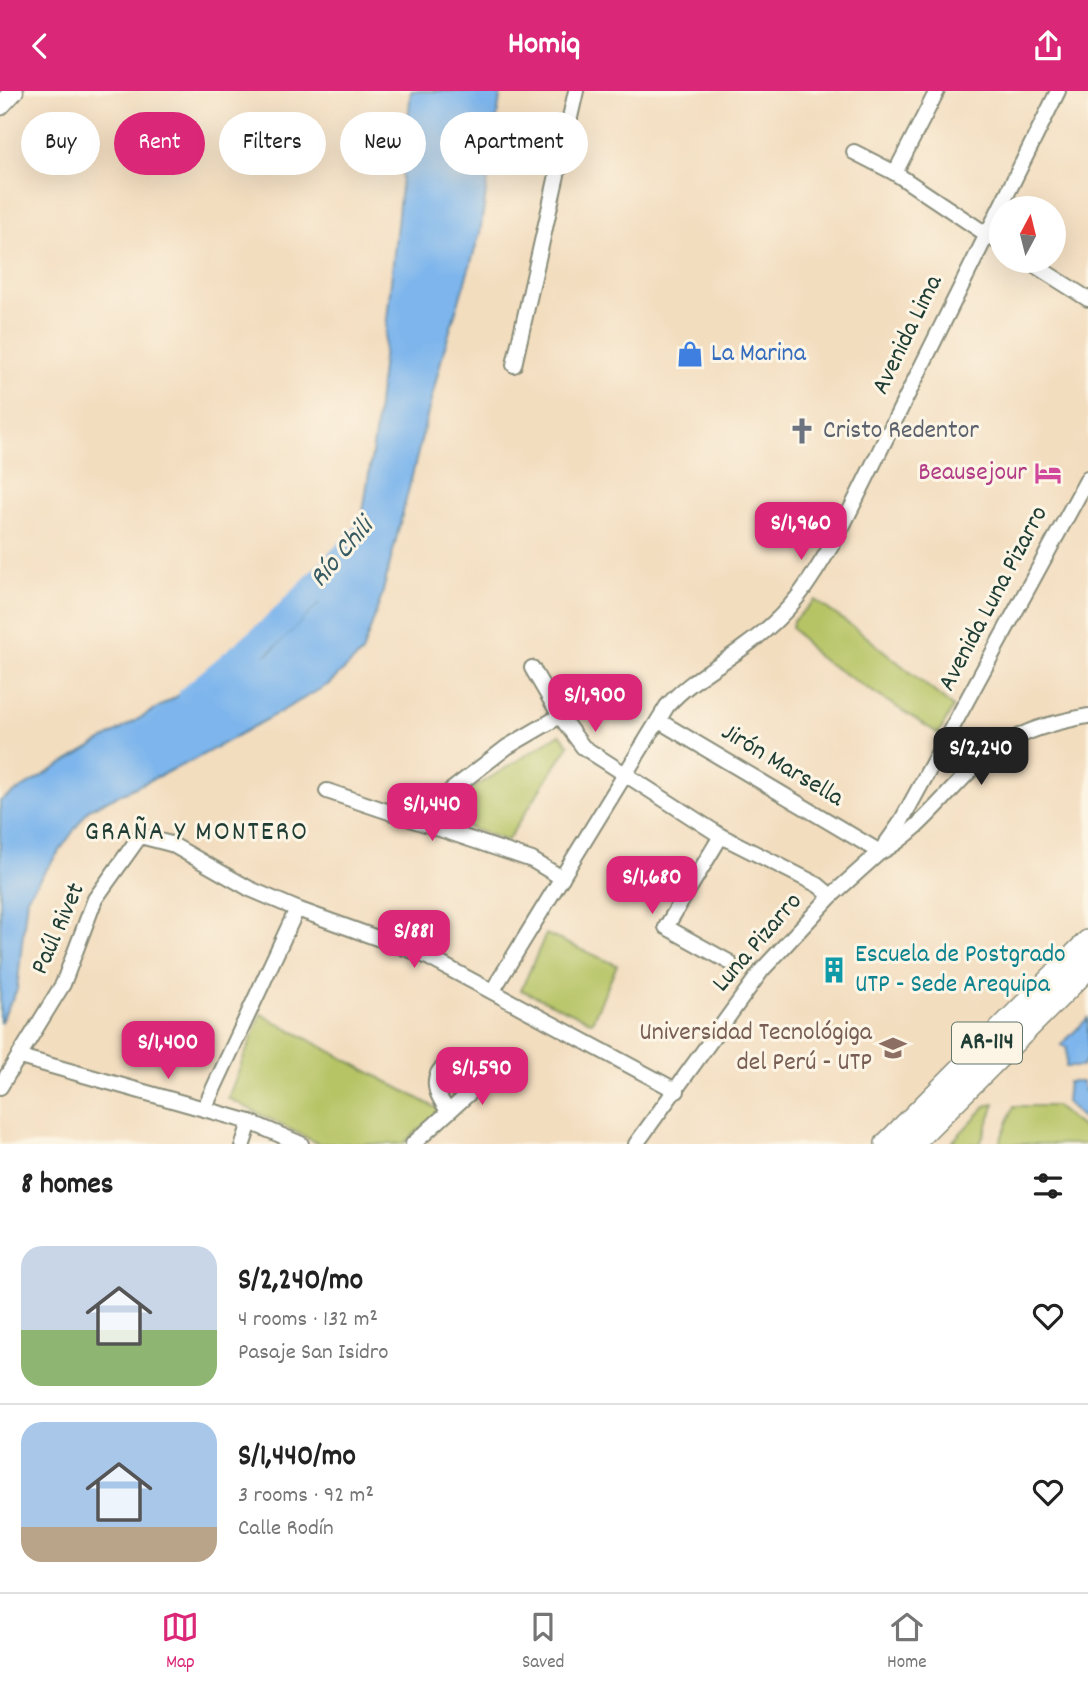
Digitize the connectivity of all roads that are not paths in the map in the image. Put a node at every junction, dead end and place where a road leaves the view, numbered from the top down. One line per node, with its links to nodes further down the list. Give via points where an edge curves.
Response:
1 (14, 91): 5 (street)
2 (576, 91): 12 (street)
3 (937, 91): 7 (street)
4 (1058, 91): 8 (street, Avenida Lima)
5 (0, 106)
6 (854, 152): 7 (street)
7 (895, 173): 8 (street)
8 (985, 234): 9 (street); 17 (street, Avenida Lima, via 840,531 802,596 745,647 685,686)
9 (989, 236)
10 (1047, 273): 11 (street)
11 (1088, 299)
12 (514, 365)
13 (1088, 478): 22 (street, Avenida Luna Pizarro, via 945,743)
14 (532, 668): 15 (street)
15 (560, 716): 18 (street, via 583,747); 20 (street, via 507,747)
16 (1088, 716): 22 (street, via 1049,724 1010,740 903,840)
17 (659, 721): 18 (street, Avenida Lima); 22 (street, Jirón Marsella)
18 (627, 775): 21 (street); 23 (street, Avenida Lima)
19 (327, 791): 20 (street)
20 (414, 819): 23 (street, via 532,860)
21 (721, 836): 24 (street); 27 (street, via 666,927)
22 (880, 852): 24 (street, Luna Pizarro)
23 (562, 878): 29 (street, Avenida Lima)
24 (831, 896): 32 (street, Luna Pizarro, via 762,970)
25 (296, 909): 29 (street, Paúl Rivet, via 424,955); 30 (street, Paúl Rivet, via 171,844 140,837 95,899 63,984); 33 (street)
26 (1088, 942): 40 (main road, AR-114)
27 (729, 962)
28 (1088, 967): 41 (main road, AR-114)
29 (493, 990): 32 (street, Paúl Rivet)
30 (20, 1057): 31 (street, Paúl Rivet); 33 (street)
31 (0, 1087)
32 (677, 1091): 39 (street, Luna Pizarro)
33 (204, 1109): 35 (street)
34 (448, 1111): 38 (street)
35 (250, 1122): 36 (street); 37 (street)
36 (243, 1144)
37 (301, 1144)
38 (414, 1144)
39 (636, 1144)
40 (887, 1144)
41 (911, 1144)

